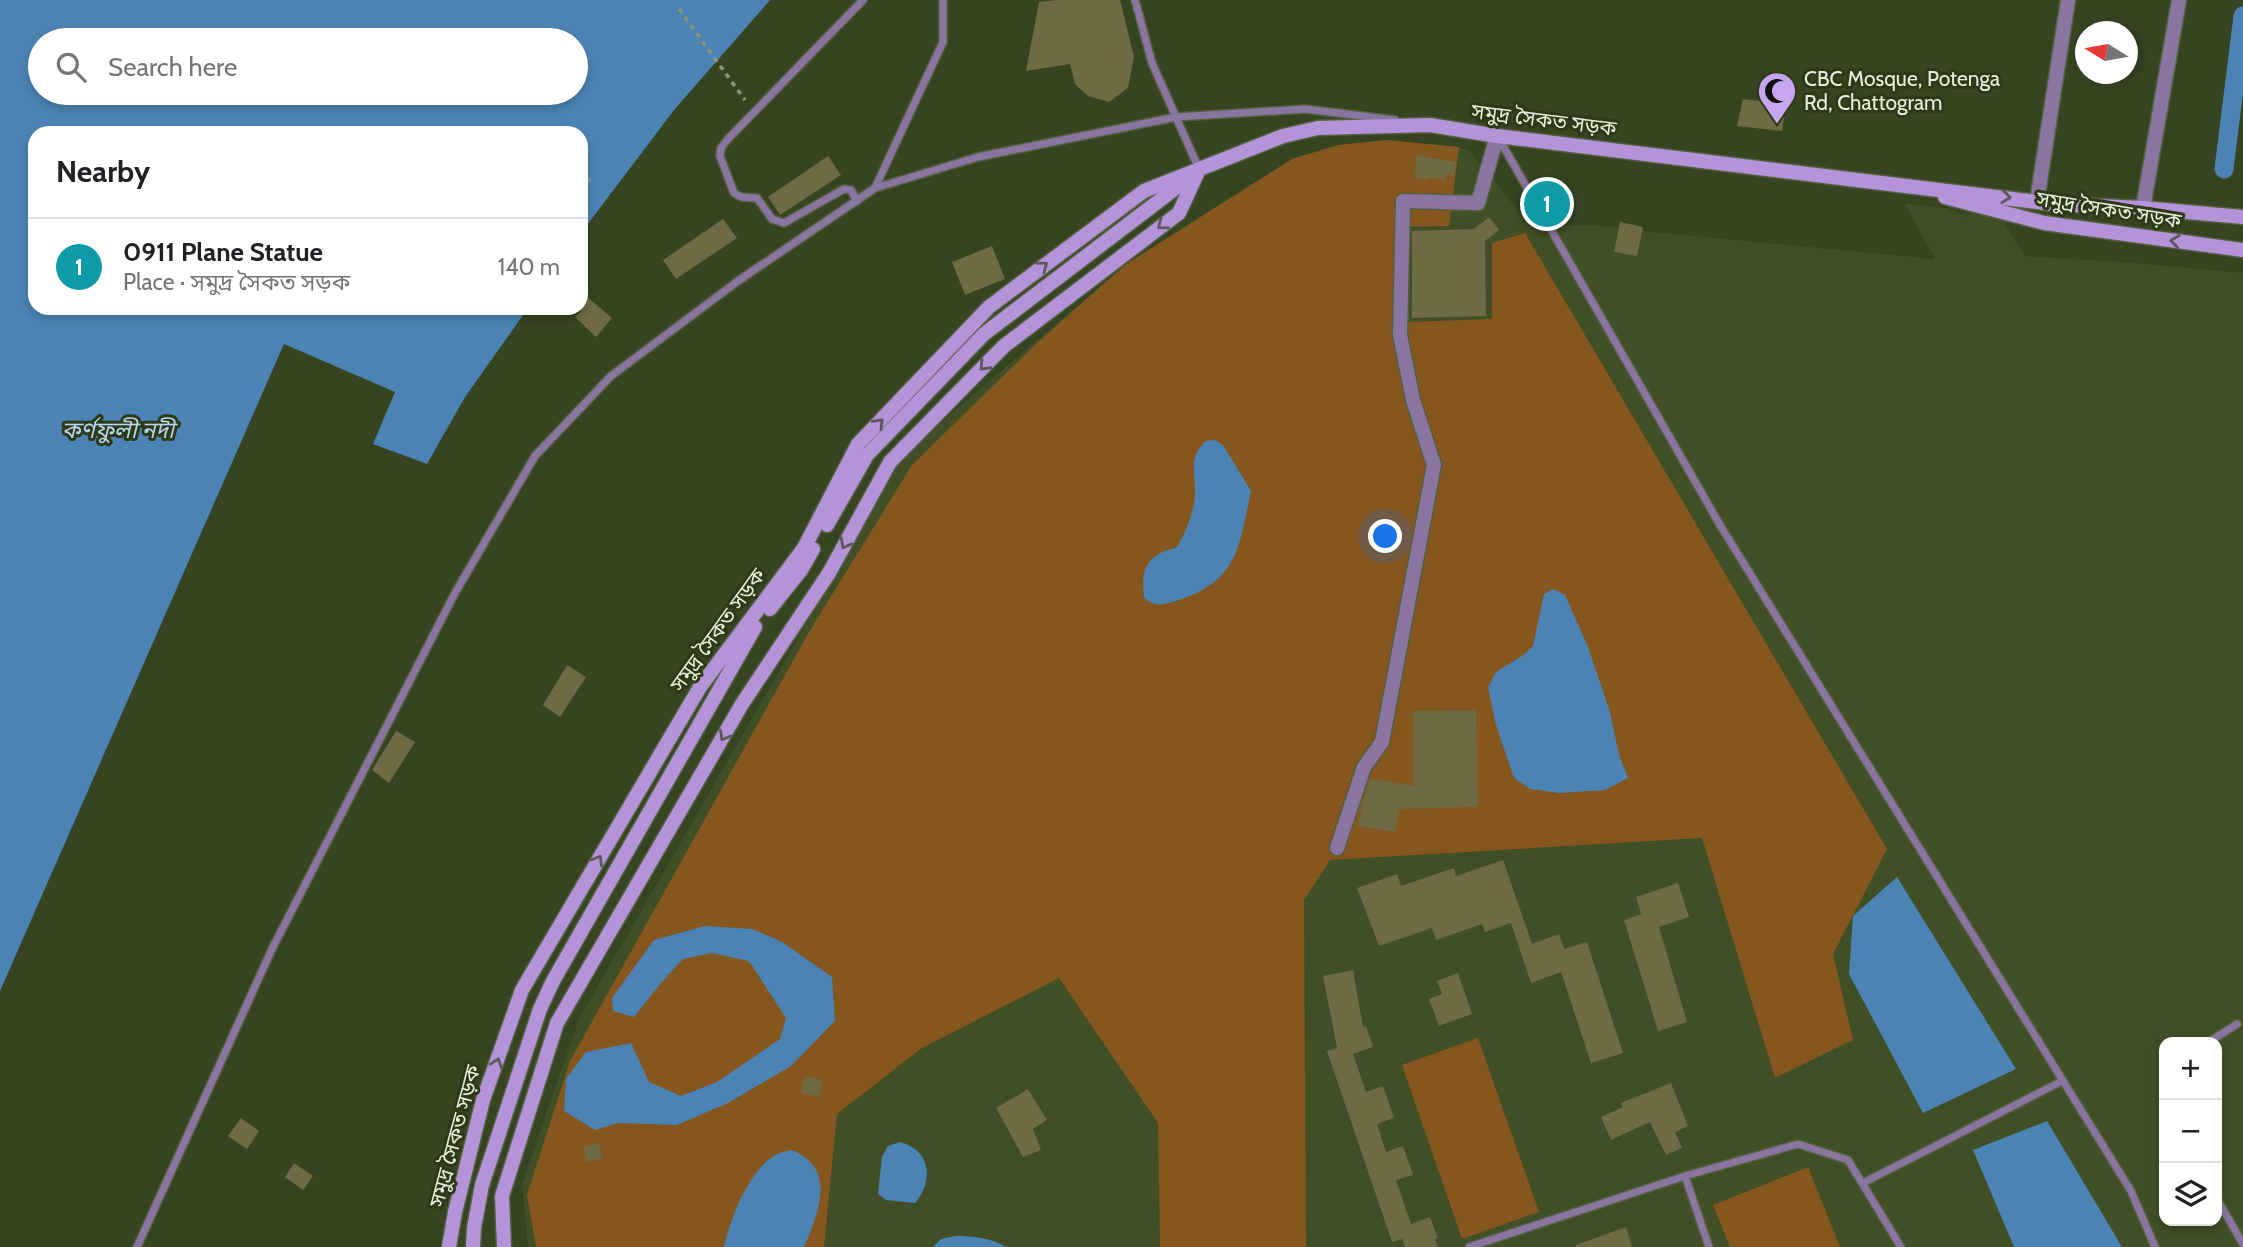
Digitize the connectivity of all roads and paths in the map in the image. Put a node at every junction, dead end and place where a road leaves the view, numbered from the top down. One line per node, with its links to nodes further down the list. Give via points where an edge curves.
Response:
1 (863, 0): 16 (lane, via 727,140 720,156 734,193 757,198 772,219 784,223 844,189 851,190)
2 (943, 0): 15 (lane, via 943,42)
3 (1135, 0): 8 (lane, via 1152,63)
4 (2068, 0): 17 (street)
5 (2179, 0): 18 (street)
6 (679, 9): 7 (path)
7 (745, 100)
8 (1176, 117): 9 (lane, via 1305,109); 11 (lane); 15 (lane, via 978,157)
9 (1430, 125): 10 (main road, সমুদ্র সৈকত সড়ক); 11 (main road, সমুদ্র সৈকত সড়ক, via 1318,128 1283,136)
10 (1497, 136): 14 (main road, সমুদ্র সৈকত সড়ক); 21 (street, via 1478,203 1403,201 1400,335 1413,400 1434,465 1382,742 1364,767); 24 (lane, via 1720,525)
11 (1200, 170): 28 (main road, via 993,325 866,455 801,570 753,630 553,981 482,1185); 31 (main road, সমুদ্র সৈকত সড়ক, one-way to 11, via 483,1100 522,990 700,687 804,548 858,444 989,307 1144,191); 34 (main road, one-way to 34, via 1178,213 1004,346 890,462 829,573 742,704 557,1023 502,1196)
12 (588, 176): 13 (path)
13 (590, 181)
14 (1889, 182): 17 (main road, সমুদ্র সৈকত সড়ক, one-way to 17); 20 (main road, সমুদ্র সৈকত সড়ক, one-way to 14, via 2044,223)
15 (875, 188): 16 (lane)
16 (857, 201): 30 (lane, via 738,281 611,376 535,456 455,593 272,950)
17 (2037, 201): 18 (main road, সমুদ্র সৈকত সড়ক)
18 (2143, 208): 19 (main road, সমুদ্র সৈকত সড়ক)
19 (2243, 218)
20 (2243, 250)
21 (1337, 848)
22 (2236, 1024): 23 (lane)
23 (2216, 1037)
24 (2062, 1081): 26 (lane); 38 (lane, via 2131,1191)
25 (1685, 1176): 26 (lane, via 1798,1144 1848,1160); 35 (lane); 36 (lane)
26 (1863, 1183): 37 (lane)
27 (2222, 1208): 29 (lane)
28 (474, 1228): 32 (main road); 33 (main road)
29 (2243, 1244)
30 (137, 1247)
31 (449, 1247)
32 (466, 1247)
33 (473, 1247)
34 (504, 1247)
35 (1469, 1247)
36 (1709, 1247)
37 (1901, 1247)
38 (2155, 1247)

